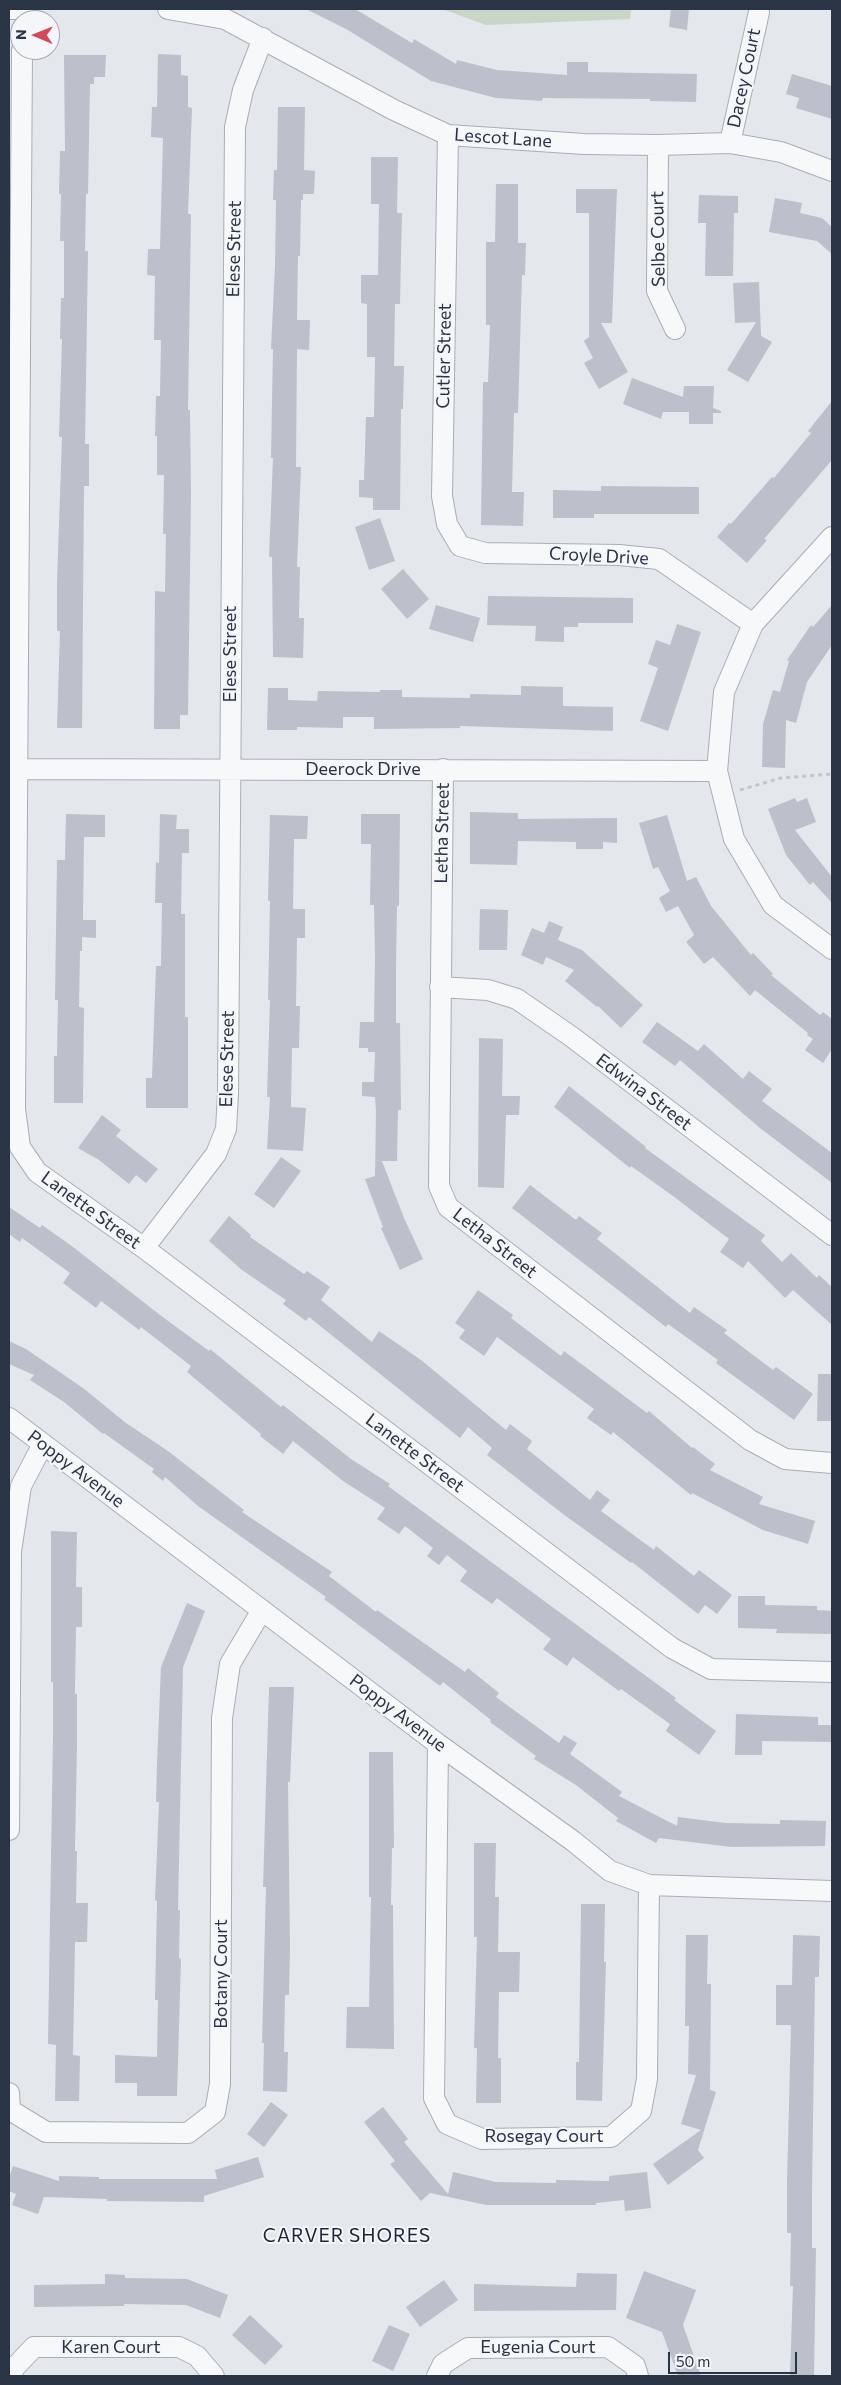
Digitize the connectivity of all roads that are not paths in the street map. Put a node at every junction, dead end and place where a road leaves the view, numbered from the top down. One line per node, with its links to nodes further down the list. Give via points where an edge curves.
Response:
1 (9, 9): 2 (street)
2 (22, 9): 3 (street)
3 (27, 9)
4 (168, 9): 6 (street, Lescot Lane, via 225,19)
5 (759, 12): 9 (street, Dacey Court)
6 (263, 38): 8 (street, Lescot Lane, via 394,110); 16 (street, Elese Street, via 243,90 235,128)
7 (22, 60): 17 (street, Lanette Street)
8 (448, 135): 10 (street, Lescot Lane); 14 (street, Cutler Street, via 442,496 447,524 460,546)
9 (730, 143): 10 (street, Lescot Lane); 11 (street, Lescot Lane, via 781,152)
10 (658, 146): 12 (street, Selbe Court, via 657,291)
11 (832, 171)
12 (675, 329)
13 (832, 537): 15 (street)
14 (485, 553): 15 (street, Croyle Drive, via 619,555 659,559)
15 (753, 624): 19 (street, via 724,692)
16 (229, 768): 17 (street, Deerock Drive); 18 (street, Deerock Drive); 23 (street, Elese Street, via 226,1129 216,1154)
17 (13, 769): 23 (street, Lanette Street, via 15,1109 20,1147 36,1172)
18 (443, 769): 19 (street, Deerock Drive); 21 (street, Letha Street)
19 (717, 772): 20 (street, via 734,839 774,905)
20 (832, 949)
21 (440, 987): 22 (street, Edwina Street, via 488,990 517,999 580,1043); 26 (street, Letha Street, via 439,1186 448,1207 750,1440 785,1459)
22 (832, 1235)
23 (144, 1248): 28 (street, Lanette Street, via 672,1648 712,1669)
24 (9, 1418): 25 (street, Poppy Avenue)
25 (43, 1444): 27 (street, Poppy Avenue); 30 (street, via 21,1486 11,1551)
26 (832, 1463)
27 (262, 1610): 29 (street, Poppy Avenue); 33 (street, Botany Court, via 230,1664 222,1718 220,2084 215,2112 188,2133 46,2132 10,2110)
28 (832, 1672)
29 (438, 1744): 31 (street, Poppy Avenue, via 610,1870); 31 (street, Rosegay Court, via 434,2098 447,2124 482,2139 611,2137 641,2111 647,2079)
30 (9, 1830)
31 (649, 1885): 32 (street, Poppy Avenue)
32 (832, 1891)
33 (9, 2093)
34 (12, 2376): 35 (street, Karen Court, via 14,2368 34,2346 179,2347 198,2356)
35 (214, 2376)
36 (437, 2376): 37 (street, Eugenia Court, via 443,2364 468,2348 589,2347 608,2347 635,2366)
37 (638, 2376)

